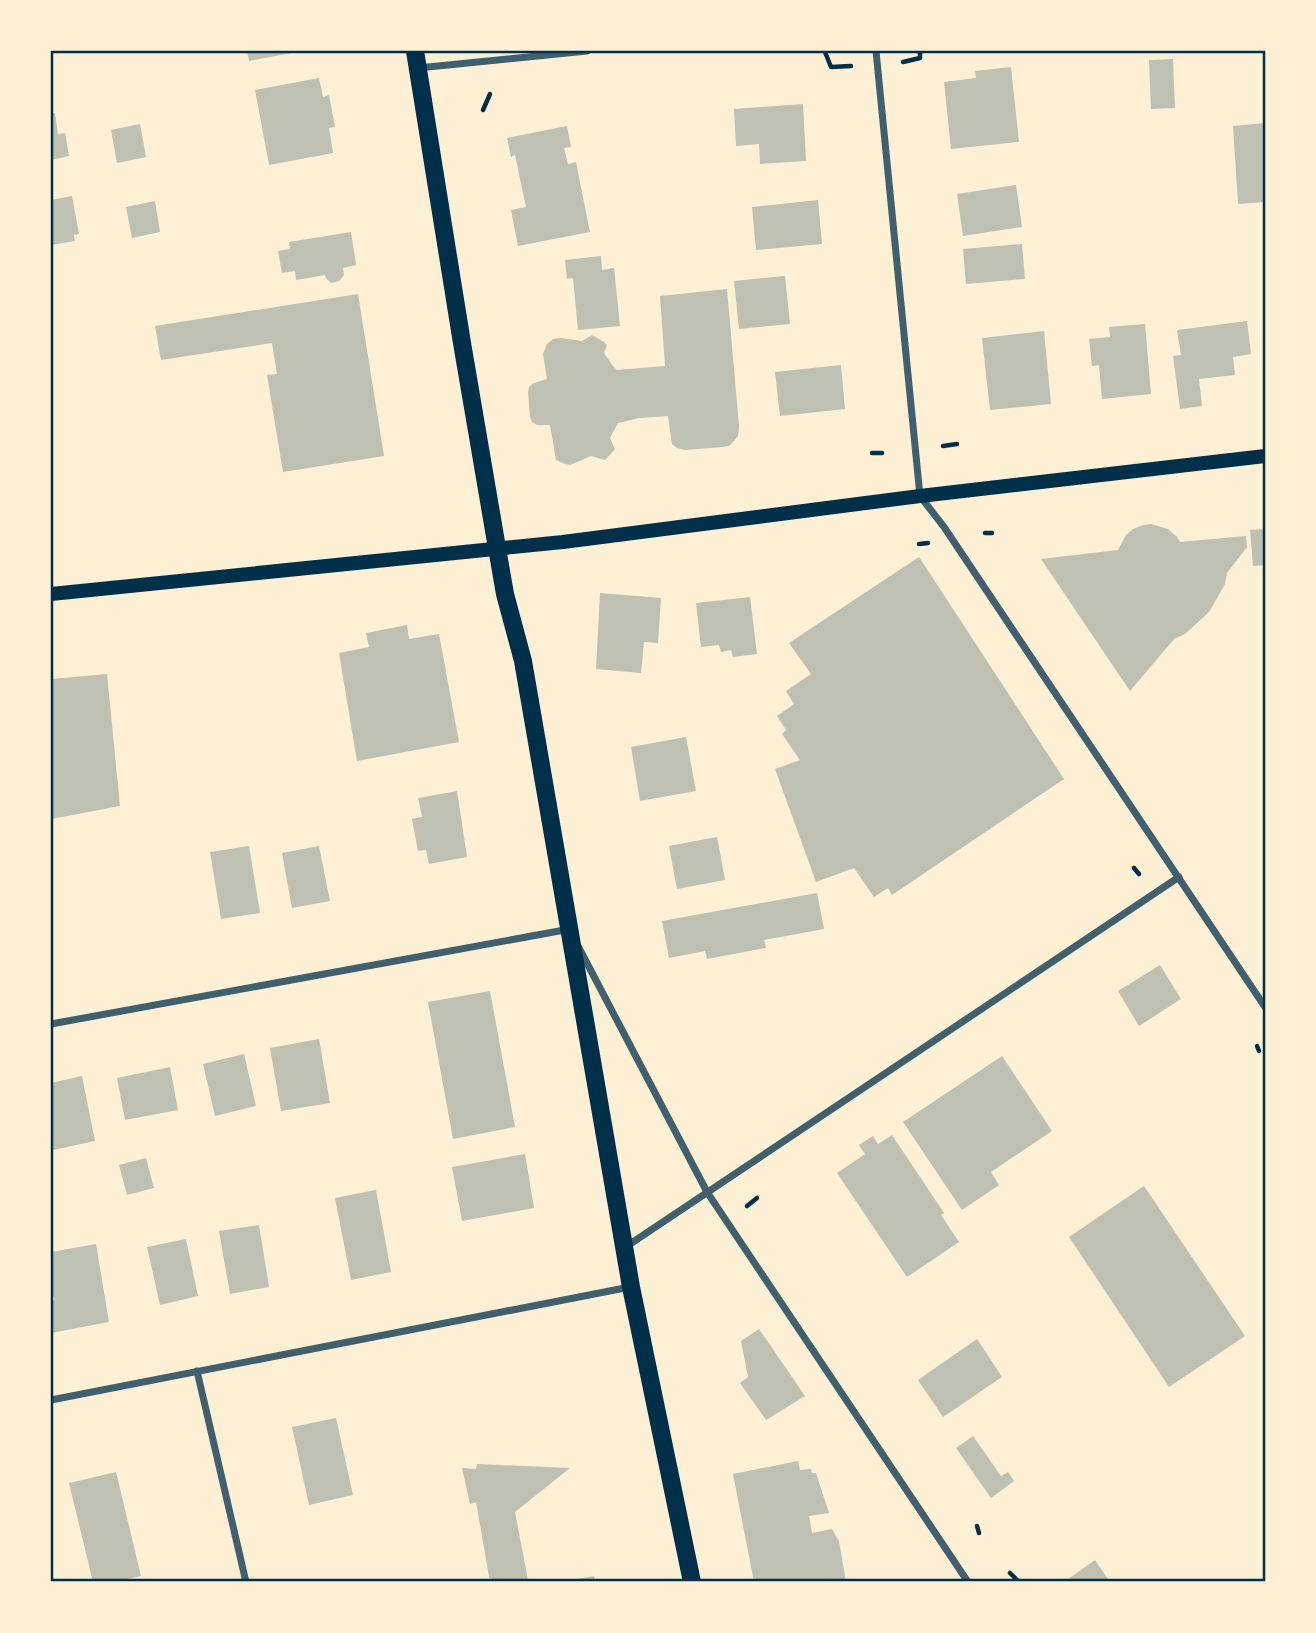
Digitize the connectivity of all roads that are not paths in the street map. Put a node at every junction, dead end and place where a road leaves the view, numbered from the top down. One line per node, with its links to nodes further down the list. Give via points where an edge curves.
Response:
1 (587, 51): 3 (street)
2 (876, 51): 5 (street)
3 (416, 59): 6 (main road)
4 (1265, 456): 5 (main road)
5 (920, 496): 6 (main road); 8 (street)
6 (497, 548): 7 (main road); 9 (main road, via 523,661)
7 (51, 594)
8 (1179, 877): 10 (street); 12 (street)
9 (569, 929): 11 (street); 12 (street); 13 (main road)
10 (1265, 1007)
11 (51, 1024)
12 (707, 1192): 13 (street); 19 (street)
13 (624, 1248): 14 (main road)
14 (631, 1287): 15 (street); 18 (main road)
15 (197, 1371): 16 (street); 17 (street)
16 (51, 1400)
17 (246, 1582)
18 (692, 1582)
19 (968, 1582)

